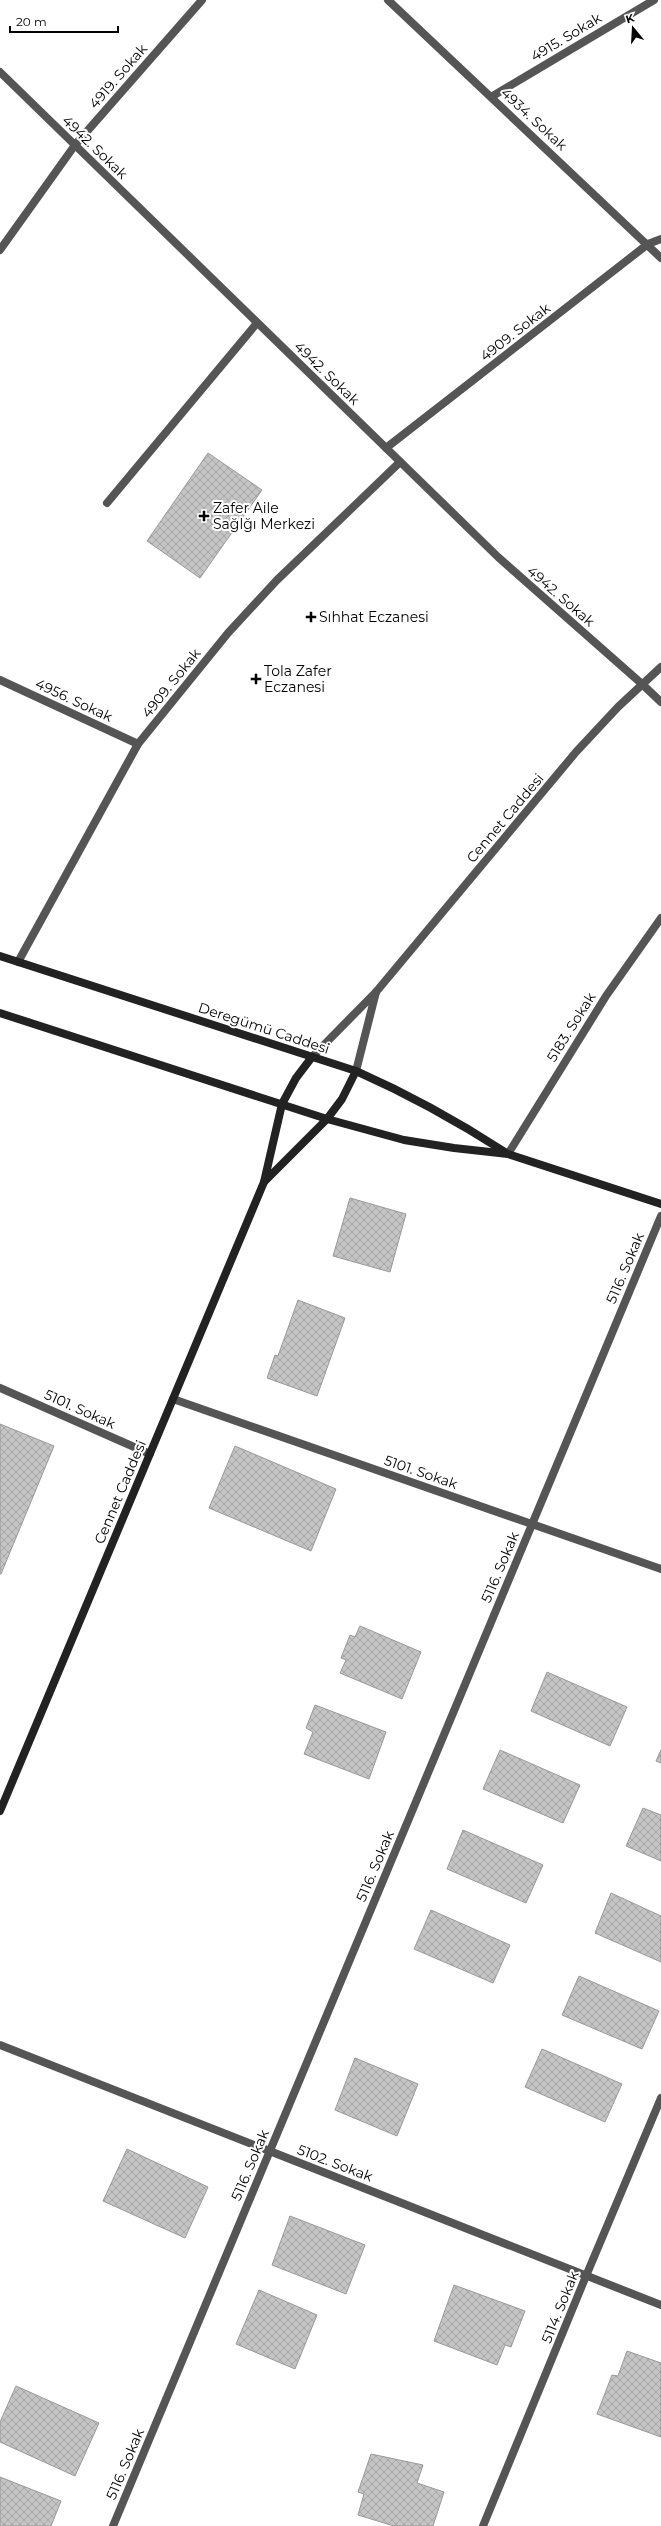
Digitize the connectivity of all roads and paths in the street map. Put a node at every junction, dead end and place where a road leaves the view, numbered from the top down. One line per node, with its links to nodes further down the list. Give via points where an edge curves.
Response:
1 (202, 0): 6 (street, 4919. Sokak)
2 (388, 0): 5 (street, 4934. Sokak)
3 (654, 0): 5 (street, 4915. Sokak)
4 (0, 72): 6 (street, 4942. Sokak)
5 (491, 97): 8 (street, 4934. Sokak)
6 (75, 145): 9 (street, 4919. Sokak); 11 (street, 4942. Sokak)
7 (661, 239): 8 (street, 4909. Sokak)
8 (648, 244): 10 (street, 4934. Sokak); 12 (street, 4909. Sokak)
9 (0, 250)
10 (661, 258)
11 (257, 323): 12 (street, 4942. Sokak); 14 (street)
12 (386, 448): 13 (street, 4942. Sokak)
13 (400, 462): 17 (street, 4942. Sokak, via 498,557); 19 (street, 4909. Sokak, via 277,580 228,633)
14 (107, 503)
15 (661, 667): 17 (street, Cennet Caddesi)
16 (0, 680): 19 (street, 4956. Sokak)
17 (642, 684): 18 (street, 4942. Sokak); 23 (street, Cennet Caddesi, via 576,752)
18 (661, 702)
19 (138, 744): 22 (street, 4909. Sokak)
20 (661, 918): 29 (street, 5183. Sokak, via 606,996)
21 (0, 956): 22 (main road, Deregümü Caddesi)
22 (18, 962): 25 (main road, Deregümü Caddesi)
23 (376, 992): 25 (street, Cennet Caddesi); 26 (street, Cennet Caddesi)
24 (0, 1013): 27 (main road, Deregümü Caddesi)
25 (312, 1057): 26 (main road, Deregümü Caddesi); 27 (main road, Cennet Caddesi, via 296,1078)
26 (356, 1071): 28 (main road, Cennet Caddesi, via 342,1099); 29 (main road, Deregümü Caddesi, via 406,1093)
27 (282, 1104): 28 (main road, Deregümü Caddesi); 30 (main road, Cennet Caddesi)
28 (327, 1119): 29 (main road, Deregümü Caddesi, via 404,1140); 30 (main road, Cennet Caddesi)
29 (508, 1154): 31 (main road, Deregümü Caddesi)
30 (264, 1182): 34 (main road, Cennet Caddesi)
31 (661, 1204)
32 (661, 1216): 36 (street, 5116. Sokak)
33 (0, 1388): 35 (street, 5101. Sokak)
34 (173, 1399): 35 (main road, Cennet Caddesi); 36 (street, 5101. Sokak)
35 (150, 1454): 38 (main road, Cennet Caddesi)
36 (532, 1524): 37 (street, 5101. Sokak); 41 (street, 5116. Sokak)
37 (661, 1569)
38 (0, 1811)
39 (0, 2045): 41 (street, 5102. Sokak)
40 (661, 2098): 42 (street, 5114. Sokak)
41 (270, 2151): 42 (street, 5102. Sokak); 44 (street, 5116. Sokak)
42 (586, 2276): 43 (street, 5102. Sokak); 45 (street, 5114. Sokak)
43 (661, 2305)
44 (113, 2526)
45 (483, 2526)

